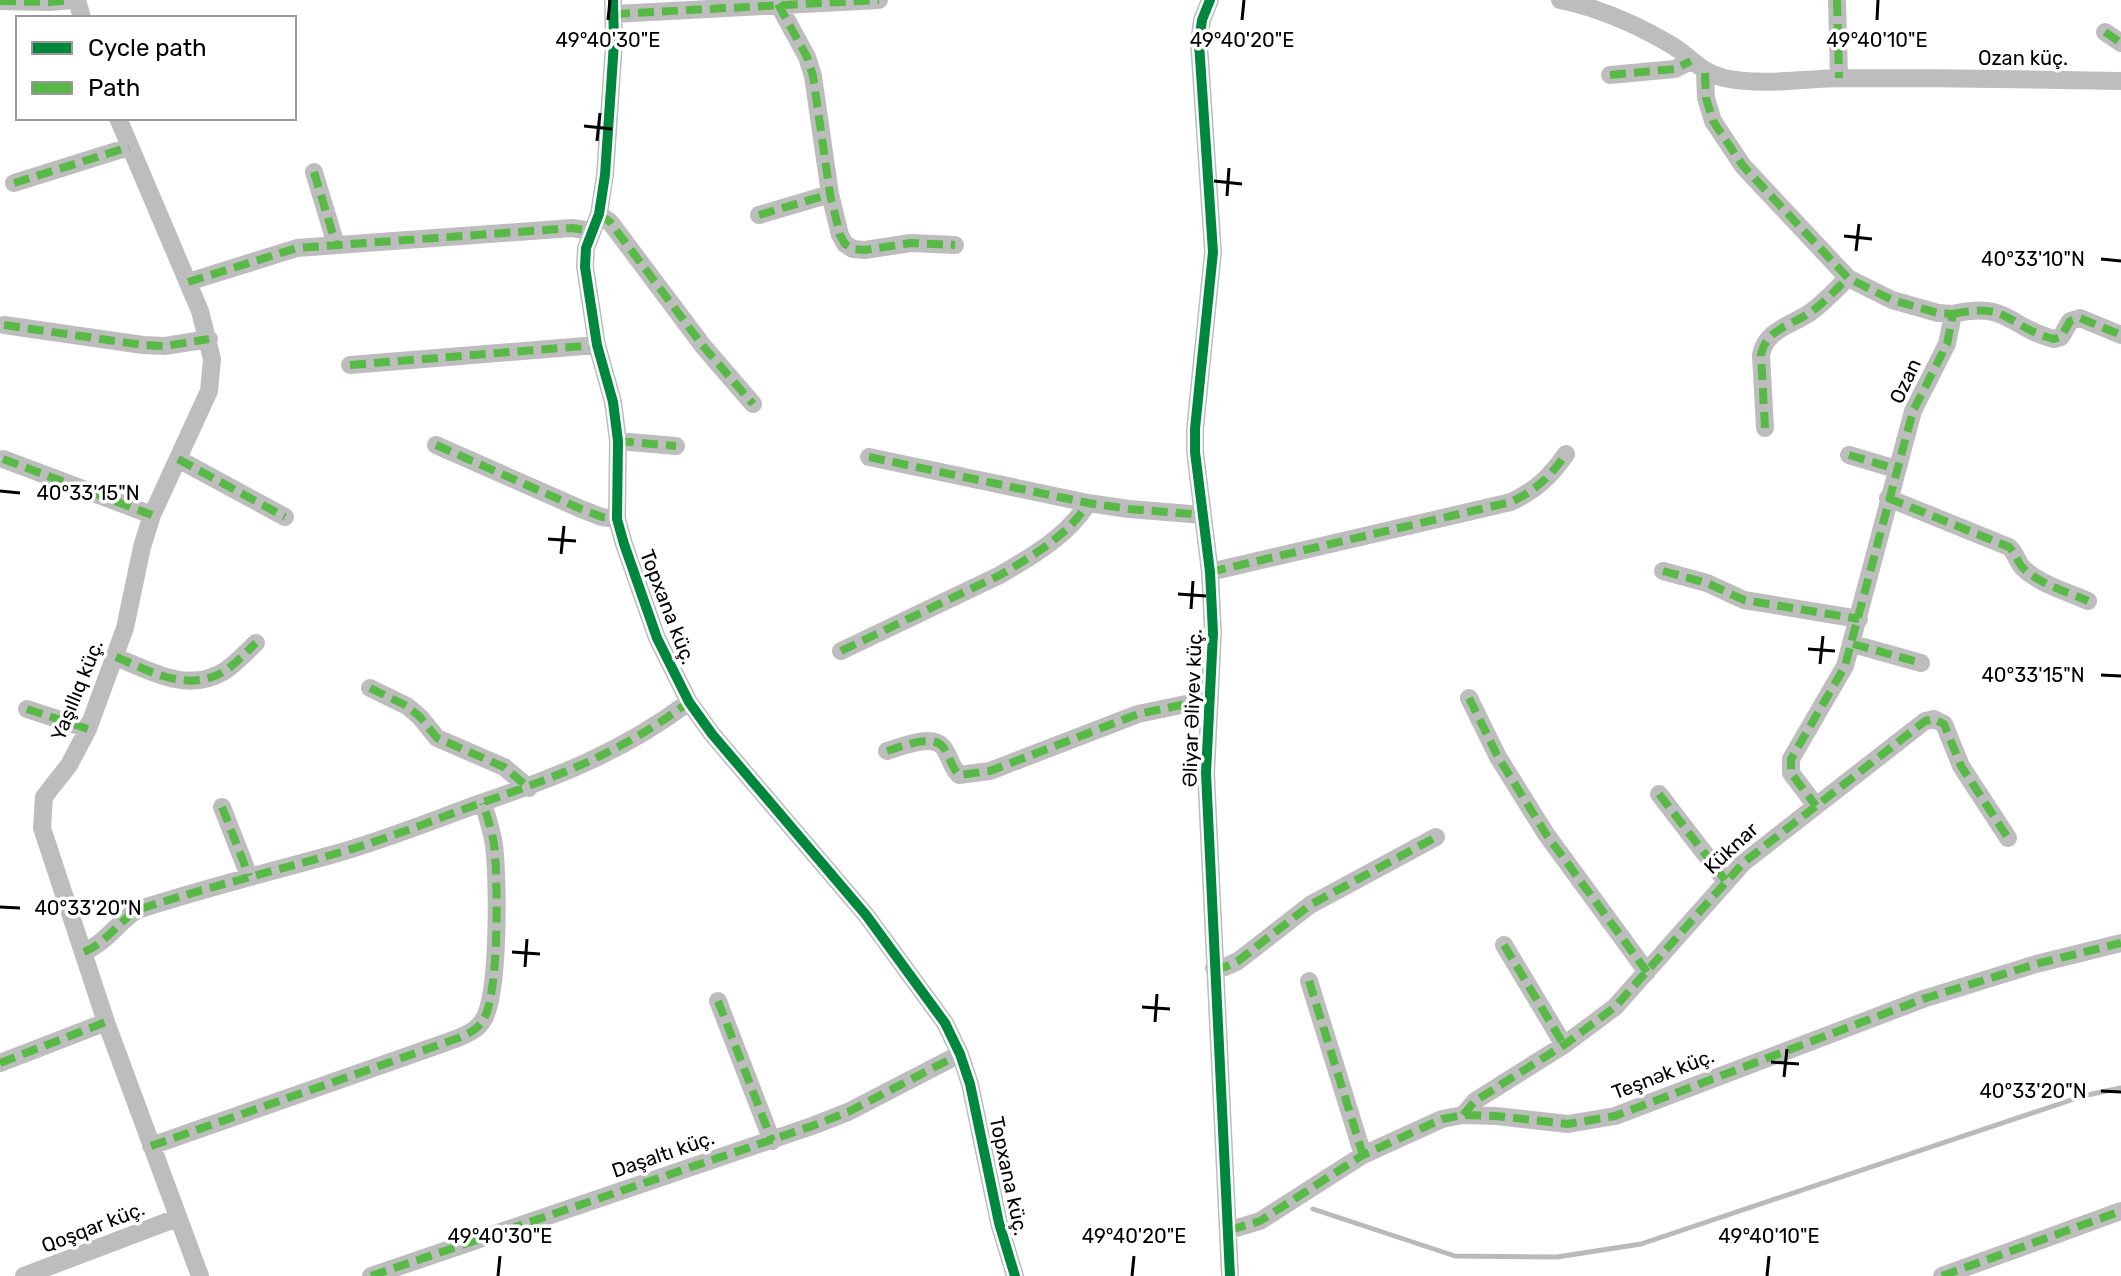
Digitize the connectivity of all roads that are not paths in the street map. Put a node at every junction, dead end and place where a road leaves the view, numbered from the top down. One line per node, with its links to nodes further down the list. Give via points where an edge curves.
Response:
1 (75, 0): 6 (street)
2 (879, 0): 7 (street)
3 (1210, 0): 44 (street, Əliyar Əliyev küç., via 1199,43 1213,236 1195,429)
4 (1560, 0): 9 (street, Ozan küç., via 1617,18 1674,47)
5 (1837, 0): 11 (street)
6 (0, 1)
7 (778, 4): 8 (street); 17 (street, via 813,76)
8 (614, 7): 19 (street, Topxana küç., via 605,175)
9 (1698, 67): 10 (street); 11 (street, Ozan küç., via 1747,81); 22 (street, via 1713,121 1743,166)
10 (1610, 75)
11 (1839, 78): 12 (street, Ozan küç.)
12 (2121, 81)
13 (119, 120): 14 (street, Yaşıllıq küç.)
14 (129, 147): 16 (street); 23 (street, Yaşıllıq küç.)
15 (314, 172): 20 (street)
16 (14, 183)
17 (830, 194): 18 (street); 21 (street, via 840,235 853,249)
18 (759, 215)
19 (595, 222): 20 (street); 28 (street, Topxana küç., via 585,267); 30 (street, via 610,222)
20 (336, 245): 23 (street, via 297,248)
21 (955, 245)
22 (1848, 278): 24 (street, via 1892,300); 31 (street, via 1811,312 1763,344)
23 (188, 282): 27 (street, Yaşıllıq küç.)
24 (1953, 314): 26 (street, via 1991,310 2054,339 2080,318); 40 (street, Ozan, via 1947,344 1913,411)
25 (4, 325): 27 (street, via 143,345)
26 (2121, 335)
27 (209, 339): 39 (street, Yaşıllıq küç., via 209,391)
28 (597, 345): 29 (street); 32 (street, Topxana küç.)
29 (350, 365)
30 (753, 404)
31 (1765, 428)
32 (618, 441): 34 (street); 46 (street, Topxana küç.)
33 (436, 445): 46 (street, via 581,509)
34 (676, 446)
35 (1566, 454): 48 (street, via 1549,478 1511,502)
36 (1849, 455): 40 (street)
37 (869, 457): 42 (street)
38 (3, 459): 43 (street)
39 (178, 459): 43 (street, Yaşıllıq küç.); 45 (street)
40 (1896, 469): 41 (street, Ozan)
41 (1888, 498): 49 (street, via 2009,547 2032,575); 50 (street, Ozan)
42 (1088, 503): 44 (street); 53 (street, via 1075,523 1023,562)
43 (152, 515): 54 (street, Yaşıllıq küç.)
44 (1203, 515): 48 (street, Əliyar Əliyev küç.)
45 (285, 517)
46 (617, 519): 59 (street, Topxana küç., via 657,638)
47 (1663, 571): 50 (street, via 1744,600)
48 (1210, 572): 58 (street, Əliyar Əliyev küç.)
49 (2088, 601)
50 (1859, 619): 52 (street, Ozan)
51 (256, 643): 54 (street, via 224,671 188,681)
52 (1853, 644): 55 (street); 66 (street, Ozan, via 1836,684 1791,759 1791,773)
53 (841, 651)
54 (116, 657): 61 (street, Yaşıllıq küç.)
55 (1921, 663)
56 (370, 688): 63 (street, via 407,706 437,738 504,767)
57 (1469, 698): 76 (street, via 1546,834)
58 (1210, 699): 62 (street, via 1138,714 970,775 959,775 943,746 935,742); 75 (street, Əliyar Əliyev küç., via 1206,773)
59 (689, 702): 63 (street, via 618,749); 81 (street, Topxana küç., via 866,915 924,991)
60 (27, 709): 61 (street)
61 (88, 729): 74 (street, Yaşıllıq küç., via 44,797 42,809 42,828)
62 (887, 751)
63 (529, 788): 65 (street)
64 (1659, 794): 71 (street)
65 (483, 803): 70 (street, via 332,855); 85 (street, via 494,843 496,878 493,983 482,1022 433,1047)
66 (1816, 806): 69 (street, Küknar, via 1934,719 1944,724 1961,766); 71 (street, Küknar)
67 (222, 807): 70 (street)
68 (1436, 837): 75 (street, via 1310,905 1238,961)
69 (2008, 838)
70 (249, 876): 74 (street, via 137,910)
71 (1725, 880): 76 (street, Küknar)
72 (2121, 943): 83 (street, Teşnək küç., via 1923,999 1615,1116 1568,1124)
73 (1504, 945): 80 (street)
74 (84, 952): 79 (street, Yaşıllıq küç.)
75 (1214, 968): 89 (street, Əliyar Əliyev küç.)
76 (1647, 972): 80 (street, Küknar, via 1615,1007)
77 (1309, 981): 86 (street)
78 (718, 1001): 84 (street)
79 (106, 1022): 82 (street); 85 (street, Yaşıllıq küç.)
80 (1564, 1045): 83 (street, Küknar, via 1475,1101)
81 (960, 1054): 84 (street, Daşaltı küç., via 848,1112); 93 (street, Topxana küç.)
82 (0, 1063)
83 (1463, 1115): 86 (street, Teşnək küç., via 1442,1119)
84 (772, 1141): 92 (street, Daşaltı küç.)
85 (151, 1146): 88 (street, Yaşıllıq küç.)
86 (1363, 1155): 89 (street, Teşnək küç., via 1260,1221)
87 (2121, 1211): 95 (street)
88 (177, 1218): 90 (street, Qoşqar küç.); 91 (street, Yaşıllıq küç.)
89 (1230, 1230): 94 (street, Əliyar Əliyev küç.)
90 (24, 1276)
91 (200, 1276)
92 (371, 1276)
93 (1015, 1276)
94 (1230, 1276)
95 (1942, 1276)

